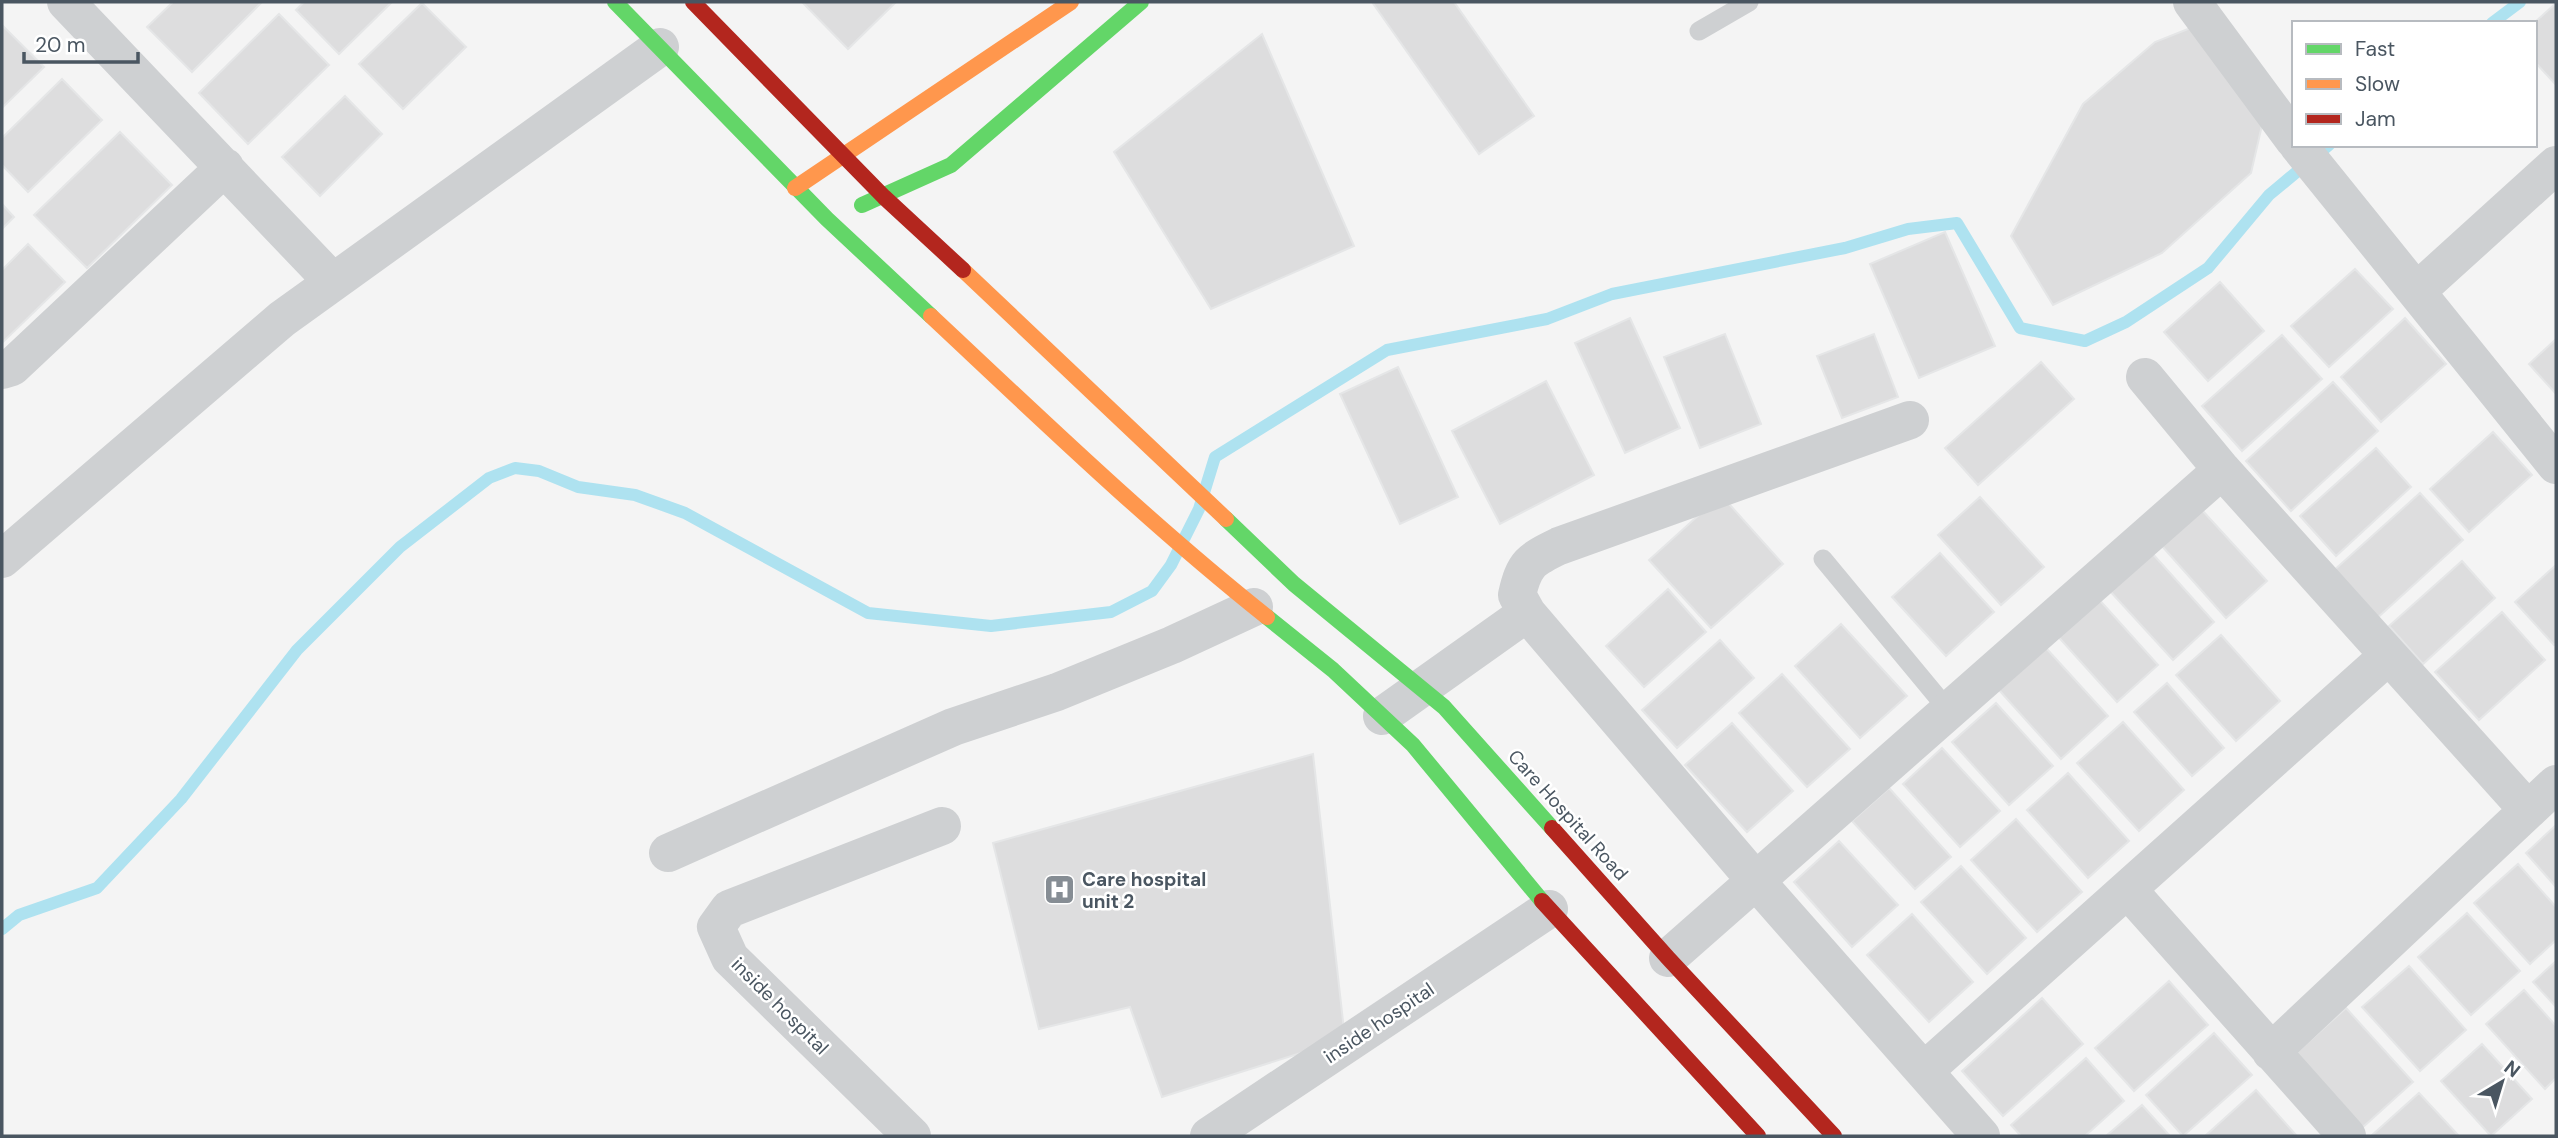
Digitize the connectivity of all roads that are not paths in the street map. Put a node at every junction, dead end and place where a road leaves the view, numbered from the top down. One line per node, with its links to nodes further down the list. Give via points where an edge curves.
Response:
1 (66, 2): 14 (street)
2 (615, 2): 9 (street)
3 (693, 2): 12 (street, Care Hospital Road)
4 (1070, 2): 12 (street)
5 (1141, 2): 16 (street, via 951,165)
6 (1749, 2): 8 (lane)
7 (2192, 2): 10 (street)
8 (1699, 31)
9 (660, 47): 15 (street); 18 (street)
10 (2292, 137)
11 (2300, 147): 19 (street)
12 (843, 155): 15 (street); 16 (street, Care Hospital Road)
13 (2556, 165): 19 (street)
14 (225, 167): 18 (street); 20 (street, via 12,367)
15 (795, 188): 17 (street)
16 (884, 197): 17 (street); 30 (street, Care Hospital Road, via 1294,584)
17 (827, 219): 27 (street, via 1100,474)
18 (332, 281): 25 (street)
19 (2417, 291): 23 (street)
20 (2, 370)
21 (2145, 377): 24 (street)
22 (1910, 420): 28 (street, via 1536,557 1522,573 1517,595)
23 (2556, 465)
24 (2222, 470): 29 (street); 31 (street)
25 (2, 559)
26 (1823, 559): 31 (lane)
27 (1254, 607): 32 (street); 36 (street, via 1069,687 953,727)
28 (1527, 613): 30 (street); 37 (street)
29 (2388, 656): 34 (street); 38 (street)
30 (1421, 688): 32 (street); 40 (street, Care Hospital Road, via 1444,707)
31 (1949, 711): 37 (street)
32 (1382, 716): 39 (street, via 1413,745)
33 (2556, 784): 34 (street)
34 (2528, 810): 41 (street)
35 (942, 826): 43 (street, inside hospital, via 729,909 716,927 730,958)
36 (668, 853)
37 (1756, 881): 40 (street); 42 (street)
38 (2128, 890): 41 (street); 42 (street)
39 (1549, 909): 44 (street, inside hospital); 45 (street)
40 (1668, 958): 46 (street, Care Hospital Road)
41 (2271, 1052): 48 (street)
42 (1924, 1071): 47 (street)
43 (912, 1136)
44 (1209, 1136)
45 (1758, 1136)
46 (1834, 1136)
47 (1981, 1136)
48 (2347, 1136)

